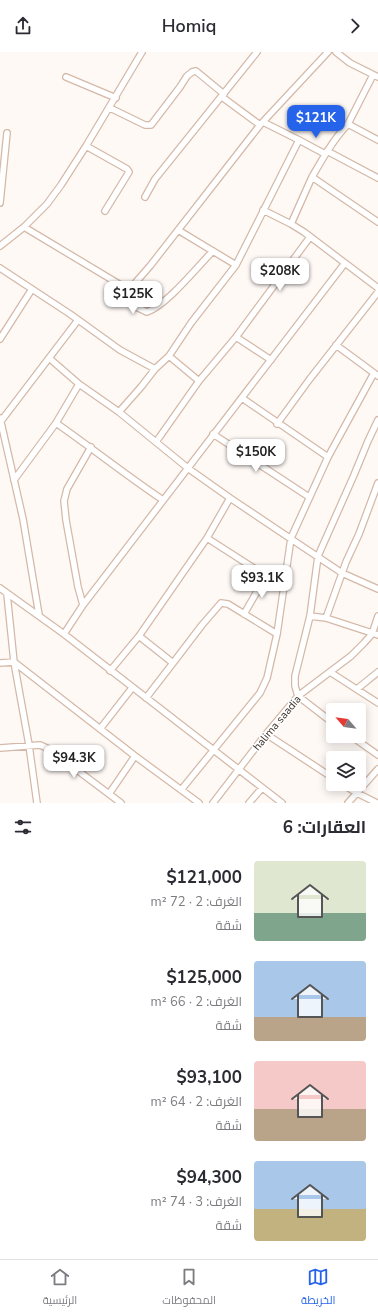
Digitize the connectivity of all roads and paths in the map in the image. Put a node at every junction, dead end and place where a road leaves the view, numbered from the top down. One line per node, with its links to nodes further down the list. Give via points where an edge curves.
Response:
1 (142, 52): 8 (street)
2 (257, 52): 7 (street)
3 (328, 52): 10 (street)
4 (336, 52): 5 (street)
5 (375, 76): 11 (street)
6 (66, 77): 8 (street)
7 (223, 95): 9 (street, via 196,71 186,76 151,125); 10 (street); 19 (street, via 155,179)
8 (116, 98): 9 (street)
9 (110, 108): 15 (street)
10 (261, 123): 13 (street); 26 (street)
11 (348, 124): 14 (street); 16 (street)
12 (7, 133): 20 (street)
13 (299, 140): 16 (street); 21 (street)
14 (378, 140)
15 (86, 146): 22 (street, via 128,169 129,172); 25 (street, via 46,204)
16 (326, 153): 17 (street); 18 (street)
17 (312, 177): 23 (street); 24 (street)
18 (378, 178)
19 (145, 197)
20 (0, 203)
21 (263, 210): 24 (street); 30 (street)
22 (106, 211)
23 (378, 222)
24 (292, 224): 27 (street)
25 (24, 227): 28 (street); 35 (street)
26 (178, 230): 29 (street); 35 (street)
27 (310, 237): 31 (street); 38 (street)
28 (0, 246)
29 (213, 251): 30 (street); 35 (street, via 153,310 147,312 134,306 128,296)
30 (236, 264): 41 (street)
31 (345, 264): 33 (street); 43 (street)
32 (0, 268): 34 (street)
33 (378, 288)
34 (32, 289): 37 (street); 39 (street)
35 (129, 290)
36 (378, 292): 40 (street)
37 (78, 320): 42 (street); 44 (street, via 120,350)
38 (236, 337): 43 (street); 46 (street)
39 (0, 340)
40 (336, 345): 45 (street); 53 (street)
41 (169, 356): 44 (street); 46 (street)
42 (49, 358): 47 (street); 50 (street)
43 (271, 360): 48 (street)
44 (155, 369): 49 (street)
45 (376, 375): 58 (street)
46 (199, 381): 55 (street)
47 (79, 384): 49 (street); 52 (street)
48 (242, 398): 53 (street); 54 (street)
49 (119, 412): 55 (street)
50 (0, 420): 56 (street)
51 (378, 420): 67 (street)
52 (56, 423): 57 (street); 60 (street)
53 (277, 424): 58 (street)
54 (213, 434): 59 (street); 62 (street)
55 (156, 442): 59 (street)
56 (2, 443): 60 (street)
57 (91, 447): 64 (street); 74 (street, via 66,489 64,501)
58 (328, 458): 62 (street)
59 (189, 468): 63 (street); 64 (street)
60 (14, 480): 76 (street)
61 (378, 483): 68 (street)
62 (309, 497): 66 (street)
63 (230, 498): 65 (street); 66 (street)
64 (163, 500): 74 (street)
65 (207, 538): 69 (street); 84 (street)
66 (291, 538): 67 (street); 70 (street)
67 (318, 556): 68 (street); 77 (street)
68 (342, 573): 72 (street); 79 (street)
69 (266, 576): 70 (street); 75 (street)
70 (283, 586): 81 (street)
71 (0, 588): 73 (street)
72 (378, 589)
73 (7, 594): 76 (street); 85 (street)
74 (83, 605): 80 (street)
75 (244, 614): 81 (street); 87 (street, via 228,604 221,603)
76 (39, 615): 80 (street)
77 (310, 616): 79 (street); 93 (street, via 296,676)
78 (378, 616): 82 (street, halima saadia)
79 (326, 618): 82 (street)
80 (64, 634): 88 (street)
81 (277, 634): 102 (street, via 265,685)
82 (372, 634): 83 (street); 89 (street, halima saadia, via 351,656)
83 (378, 635)
84 (139, 636): 87 (street); 88 (street)
85 (14, 662): 86 (street); 97 (street); 100 (street)
86 (0, 663)
87 (173, 663): 94 (street)
88 (110, 671): 91 (street)
89 (330, 672): 92 (street); 93 (street, halima saadia)
90 (378, 672): 92 (street)
91 (132, 688): 94 (street); 97 (street)
92 (357, 689): 95 (street)
93 (298, 696): 96 (street); 98 (street, halima saadia)
94 (146, 698): 102 (street)
95 (378, 703)
96 (326, 718)
97 (100, 729): 104 (street)
98 (266, 734): 105 (street, halima saadia); 107 (street)
99 (361, 743): 103 (street)
100 (29, 745): 101 (street); 112 (street, via 40,745 49,749); 113 (street)
101 (0, 748)
102 (214, 750): 105 (street); 109 (street)
103 (378, 755)
104 (135, 756): 109 (street); 112 (street)
105 (239, 768): 108 (street); 116 (street, halima saadia)
106 (378, 769): 111 (street)
107 (326, 773)
108 (262, 788): 117 (street); 118 (street)
109 (181, 790): 115 (street)
110 (354, 791): 111 (street)
111 (357, 793): 119 (street); 120 (street)
112 (109, 794): 114 (street)
113 (38, 802)
114 (121, 803)
115 (199, 803)
116 (213, 803)
117 (249, 803)
118 (282, 803)
119 (348, 803)
120 (377, 803)

